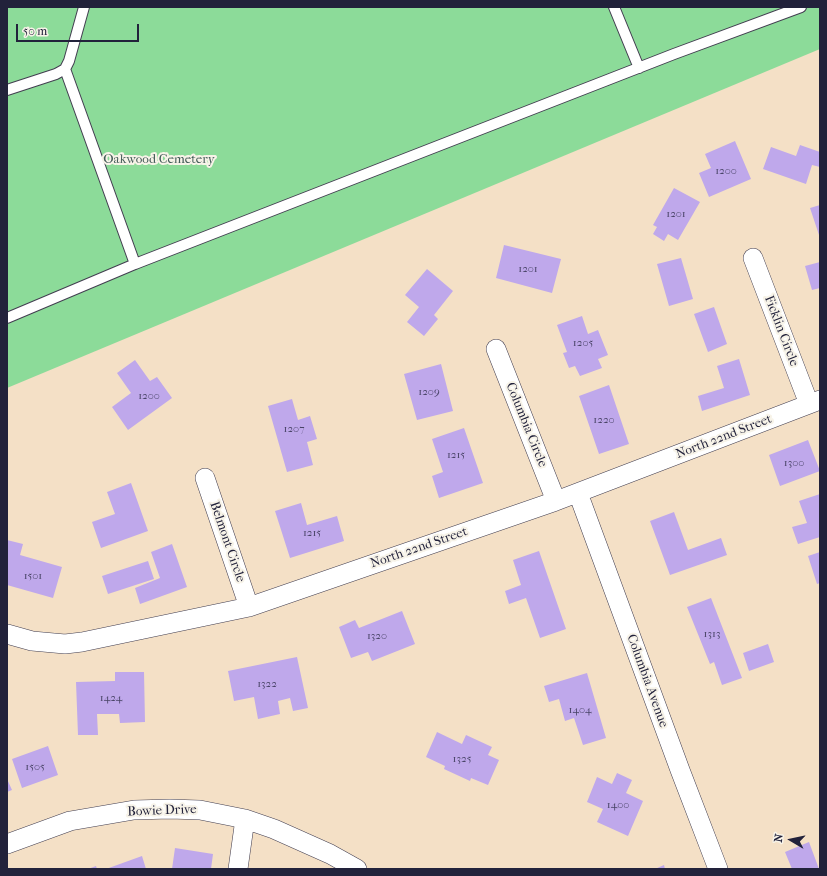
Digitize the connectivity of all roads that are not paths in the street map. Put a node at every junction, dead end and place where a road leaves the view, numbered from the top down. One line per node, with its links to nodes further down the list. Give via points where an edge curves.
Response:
1 (84, 7): 5 (lane)
2 (614, 7): 4 (lane)
3 (801, 7): 4 (lane)
4 (638, 68): 8 (lane)
5 (65, 69): 6 (lane); 8 (lane)
6 (7, 90)
7 (753, 258): 11 (street, Ficklin Circle)
8 (135, 264): 9 (lane)
9 (7, 318)
10 (496, 349): 14 (street, Columbia Circle)
11 (814, 402): 13 (street, North 22nd Street)
12 (206, 478): 15 (street, Belmont Circle)
13 (578, 493): 14 (street, North 22nd Street); 21 (street, Columbia Avenue)
14 (556, 501): 15 (street, North 22nd Street)
15 (249, 607): 16 (street, North 22nd Street, via 76,643 47,643)
16 (7, 634)
17 (245, 819): 18 (street, Bowie Drive, via 200,810 134,810 70,821); 19 (street); 20 (street, Bowie Drive, via 330,854)
18 (7, 844)
19 (238, 869)
20 (357, 869)
21 (718, 869)

